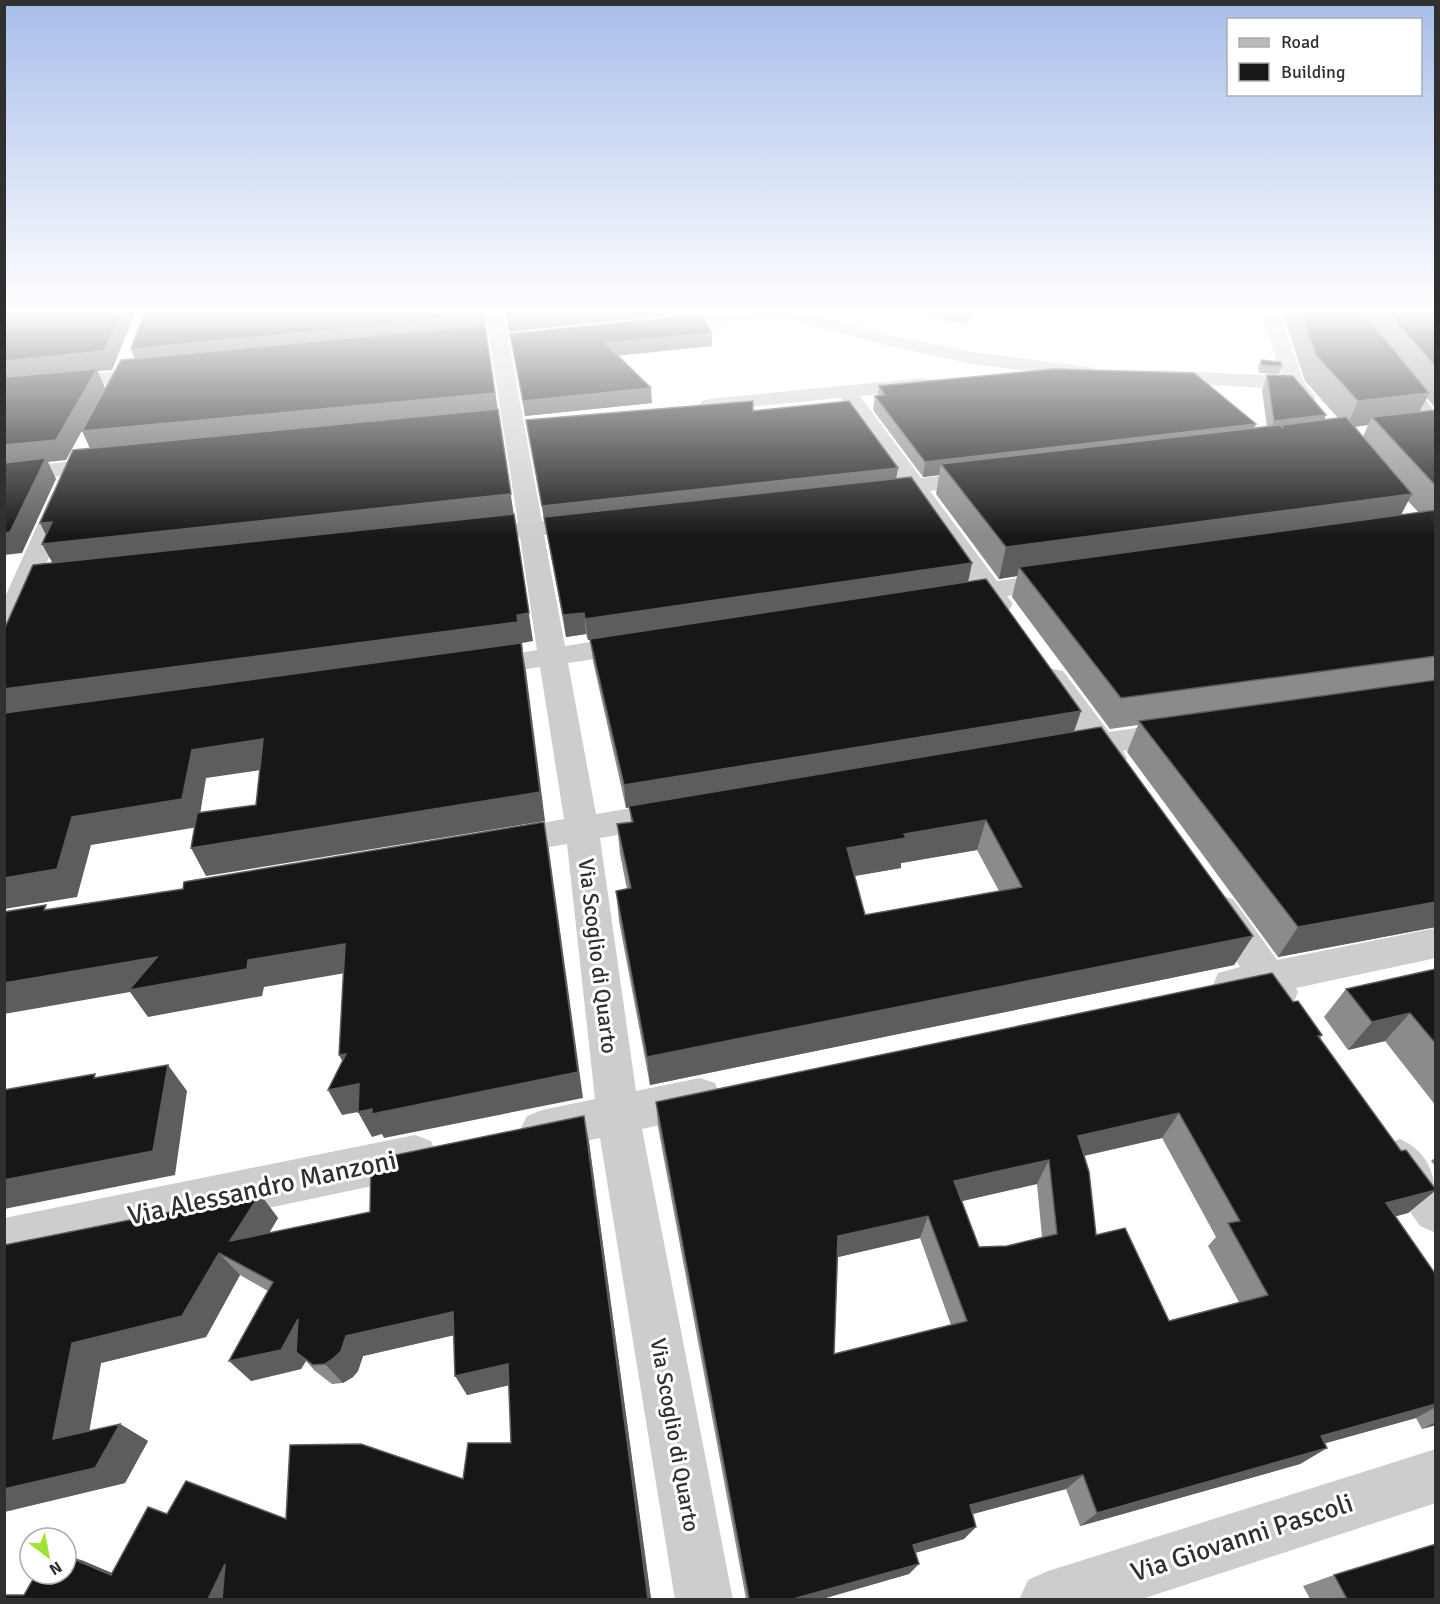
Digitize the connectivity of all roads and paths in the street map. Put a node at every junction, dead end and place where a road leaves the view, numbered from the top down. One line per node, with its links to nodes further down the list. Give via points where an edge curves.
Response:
1 (38, 386): 7 (street)
2 (118, 386): 9 (street)
3 (507, 386): 20 (street, Via Scoglio di Quarto)
4 (904, 386): 8 (street)
5 (1296, 386): 11 (street)
6 (1402, 386): 12 (street)
7 (4, 389)
8 (847, 392): 10 (street); 17 (street)
9 (111, 398)
10 (686, 408)
11 (1323, 418)
12 (1428, 420)
13 (80, 458): 14 (street); 16 (street); 26 (street, via 35,584)
14 (134, 462)
15 (1009, 475): 17 (street)
16 (4, 476)
17 (915, 487): 18 (street); 23 (street)
18 (857, 493)
19 (612, 520): 20 (street)
20 (531, 529): 21 (street); 28 (street, Via Scoglio di Quarto)
21 (448, 538)
22 (1085, 577): 23 (street)
23 (990, 590): 24 (street); 25 (street)
24 (931, 599)
25 (1018, 628)
26 (4, 631)
27 (659, 641): 28 (street)
28 (552, 657): 30 (street); 36 (street, Via Scoglio di Quarto)
29 (1038, 657): 32 (street)
30 (459, 670)
31 (1204, 728): 32 (street)
32 (1100, 743): 33 (street); 34 (street)
33 (1041, 753)
34 (1128, 782)
35 (700, 809): 36 (street)
36 (582, 829): 37 (street); 44 (street, Via Scoglio di Quarto)
37 (476, 847)
38 (1205, 889): 40 (street)
39 (1436, 943): 40 (street)
40 (1268, 977): 41 (street); 42 (street)
41 (1199, 992)
42 (1296, 1016)
43 (734, 1089): 44 (street)
44 (618, 1114): 46 (street); 51 (street, Via Scoglio di Quarto)
45 (1380, 1132): 48 (street)
46 (502, 1138)
47 (456, 1148): 49 (street, Via Alessandro Manzoni)
48 (1436, 1210)
49 (4, 1241)
50 (1436, 1476): 52 (street, Via Giovanni Pascoli)
51 (704, 1599)
52 (1048, 1599)

